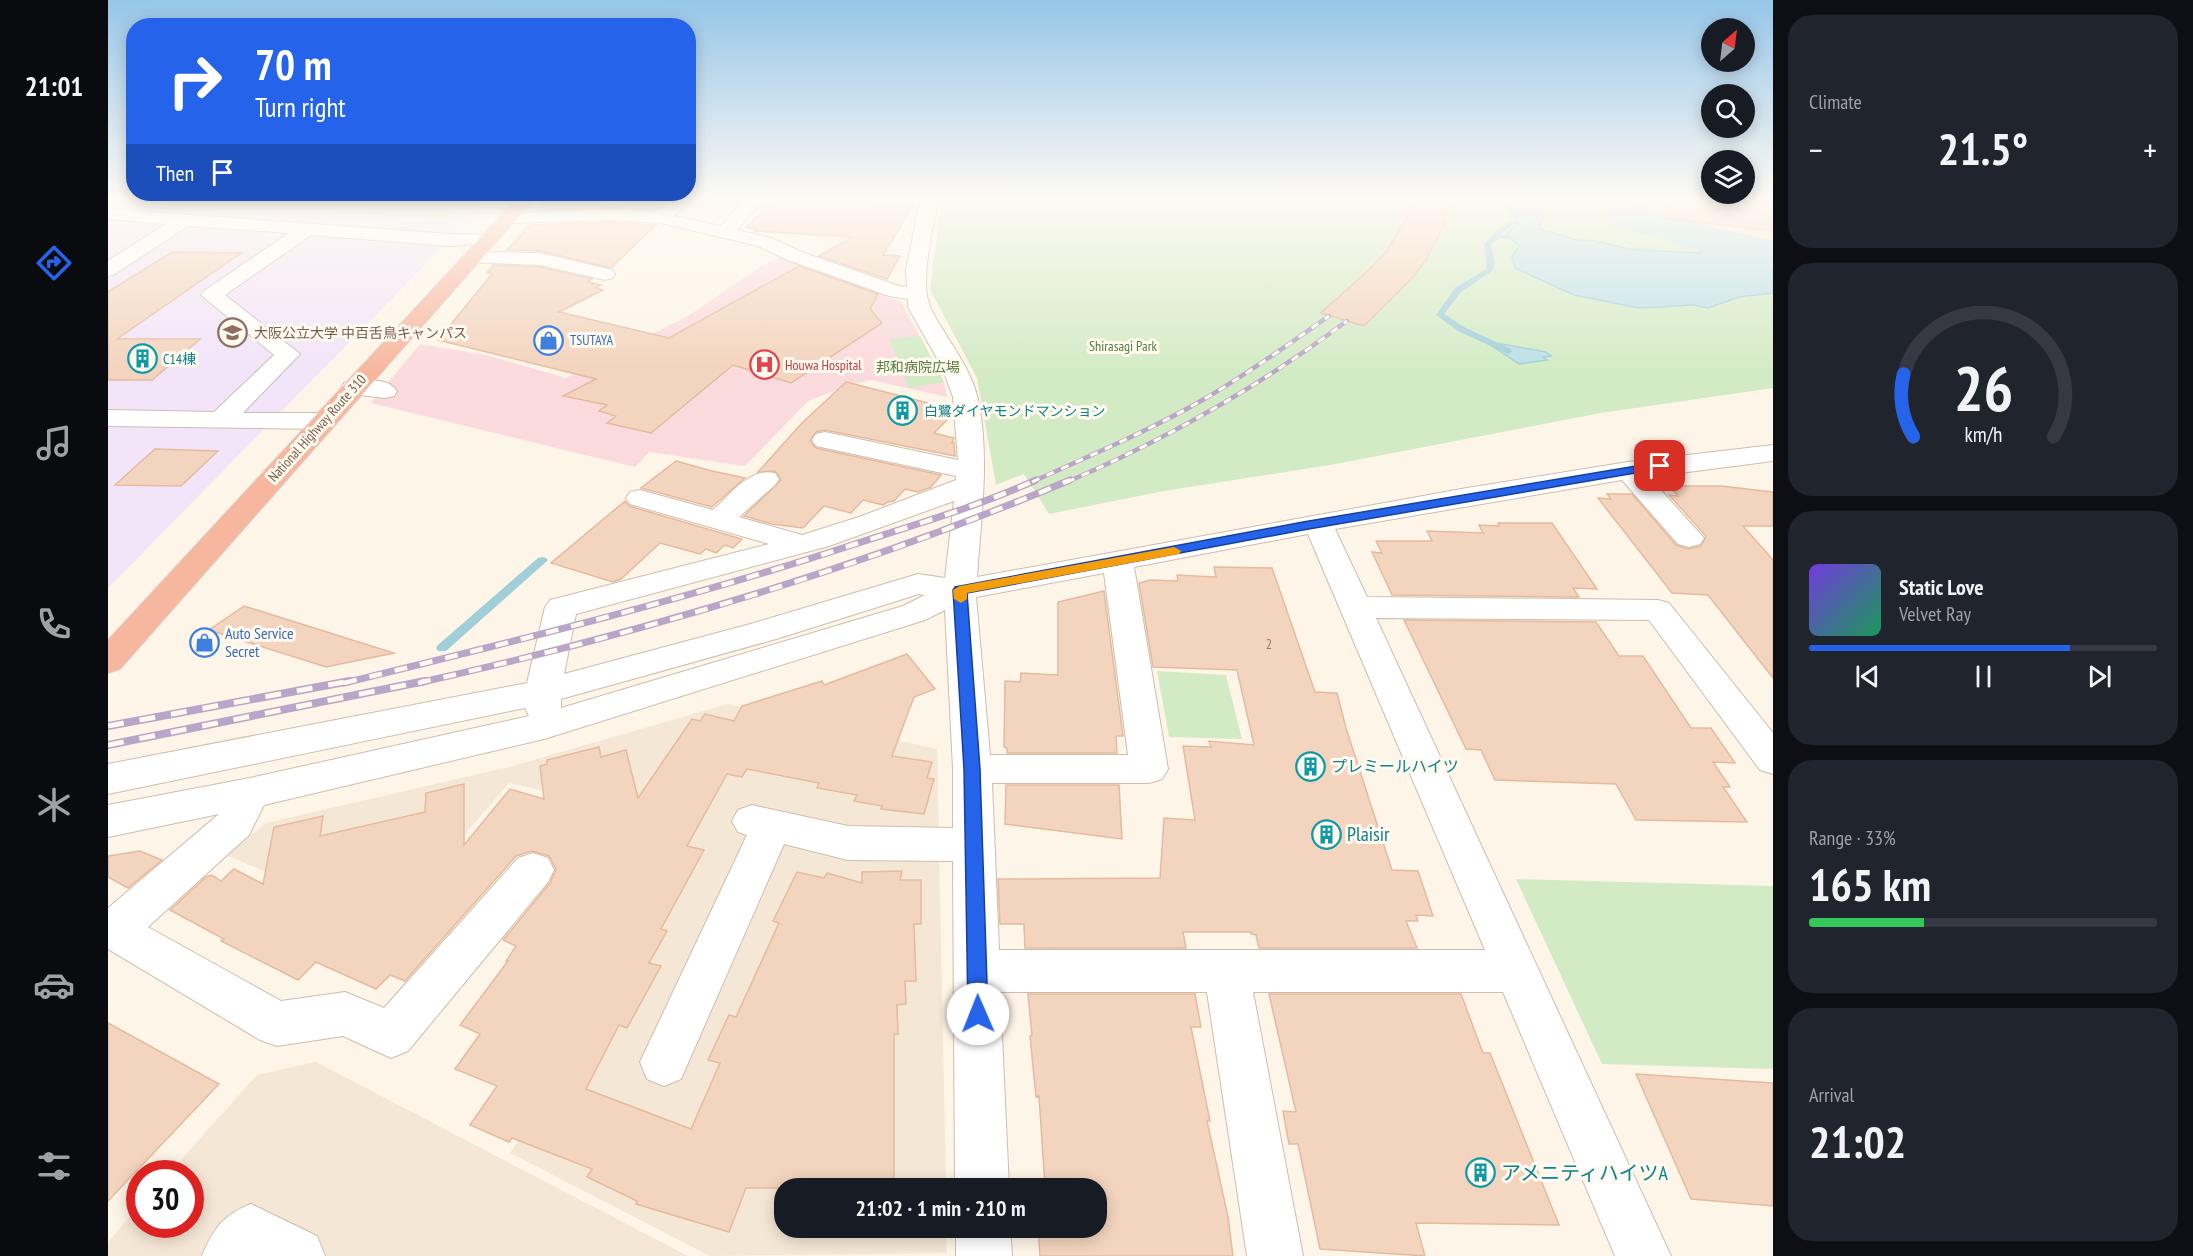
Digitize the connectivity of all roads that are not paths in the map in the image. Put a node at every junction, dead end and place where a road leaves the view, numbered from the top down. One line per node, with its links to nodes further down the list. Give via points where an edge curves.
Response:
1 (132, 255): 7 (street)
2 (270, 255): 13 (street, via 211,295 288,354)
3 (474, 255): 6 (highway, National Highway Route 310)
4 (792, 255): 9 (street, via 896,292)
5 (919, 255): 9 (street)
6 (471, 258): 8 (street, via 577,258); 10 (highway, National Highway Route 310)
7 (108, 270)
8 (605, 274)
9 (917, 294): 18 (street, via 919,307 954,367 965,397 972,455)
10 (354, 388): 11 (street); 14 (highway, National Highway Route 310)
11 (385, 391)
12 (108, 418): 13 (street)
13 (221, 420): 14 (street)
14 (323, 421): 28 (highway, National Highway Route 310)
15 (825, 440): 18 (street)
16 (1773, 453): 17 (street)
17 (1628, 470): 22 (street); 23 (street)
18 (970, 478): 24 (street, via 926,504); 26 (street)
19 (765, 479): 21 (street)
20 (640, 498): 21 (street)
21 (718, 521): 24 (street)
22 (1318, 524): 25 (street); 27 (street)
23 (1689, 538)
24 (802, 545): 29 (street, via 561,607)
25 (1118, 562): 26 (street); 31 (street, via 1149,769)
26 (960, 590): 29 (street, via 914,613); 31 (street)
27 (1355, 607): 30 (street, via 1658,610); 38 (street)
28 (108, 661)
29 (543, 709): 32 (street); 33 (street)
30 (1773, 760)
31 (972, 769): 35 (street)
32 (108, 779)
33 (250, 794): 34 (street); 36 (street, via 235,824 114,930 277,1024 345,1014 391,1035)
34 (108, 821)
35 (974, 845): 39 (street); 40 (street, via 848,843 762,823)
36 (533, 870)
37 (1226, 970): 38 (street); 39 (street); 46 (street)
38 (1517, 970): 47 (street)
39 (977, 971): 41 (street)
40 (664, 1062)
41 (982, 1178)
42 (983, 1238): 45 (street)
43 (230, 1256): 44 (street, via 251,1231)
44 (297, 1256)
45 (984, 1256)
46 (1275, 1256)
47 (1643, 1256)

